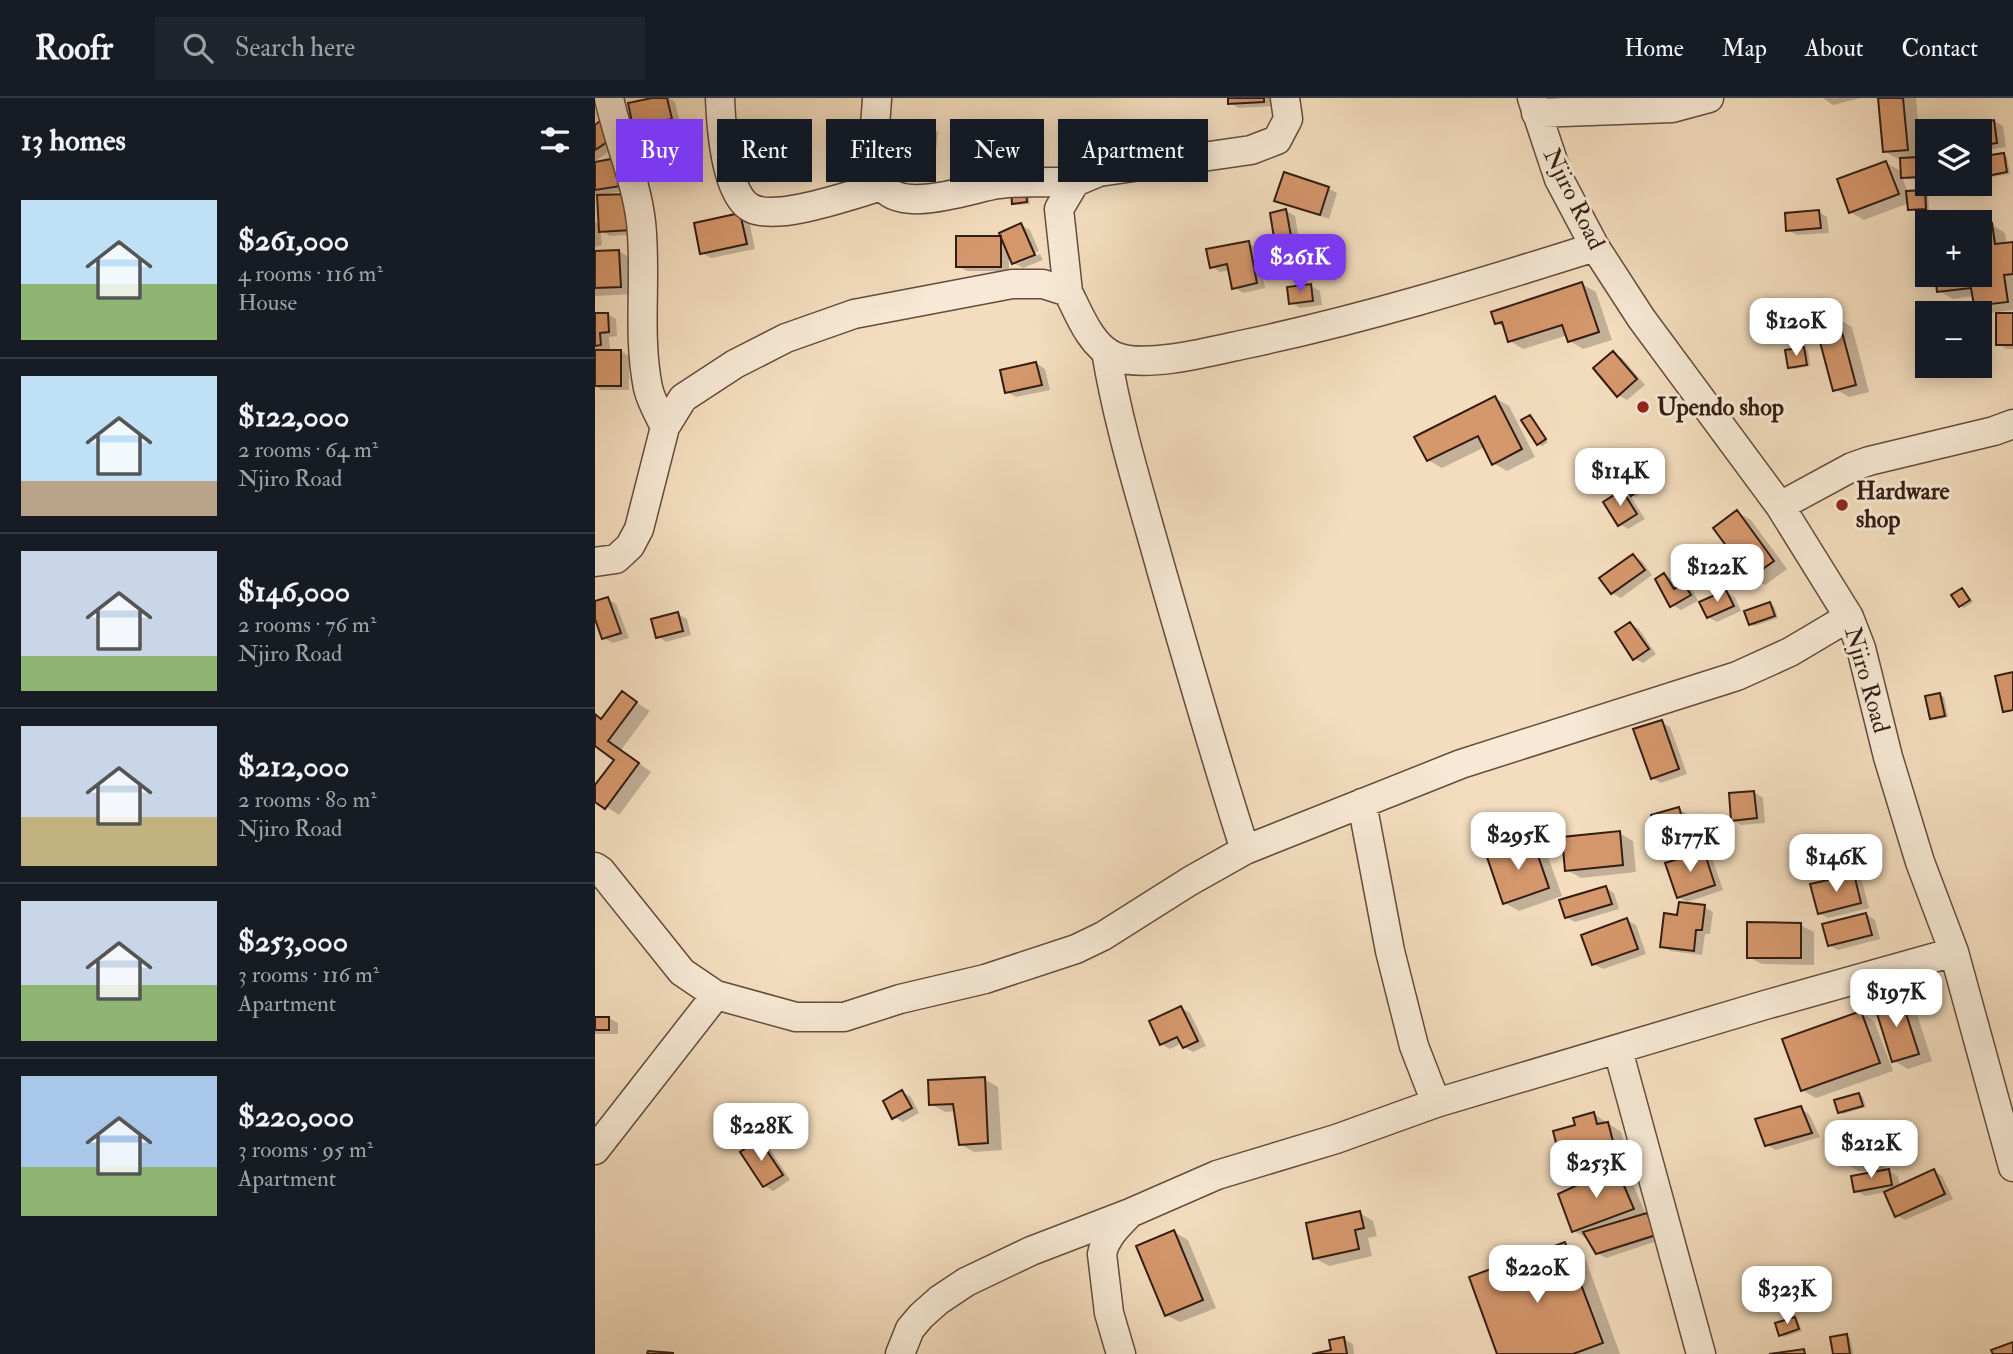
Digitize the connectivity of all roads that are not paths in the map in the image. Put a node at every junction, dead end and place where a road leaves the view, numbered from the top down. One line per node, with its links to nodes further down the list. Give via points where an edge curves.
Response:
1 (610, 98): 15 (street, via 638,201 648,390)
2 (720, 98): 10 (street, via 737,195 751,208 769,213 807,207)
3 (877, 98): 10 (street, via 875,157)
4 (1285, 98): 8 (street, via 1288,119 1277,140 1251,150)
5 (1709, 98): 6 (street, via 1672,108)
6 (1585, 105): 7 (street)
7 (1534, 106): 11 (street, Njiro Road, via 1559,179)
8 (1208, 156)
9 (1075, 182): 10 (street, via 1001,184 924,200 905,198); 12 (street, via 1059,209)
10 (882, 186)
11 (1595, 247): 13 (street, via 1321,328 1162,359 1124,358); 16 (street, Njiro Road, via 1641,318)
12 (1068, 292): 13 (street); 15 (street, via 1042,284 1012,284 854,314 786,338 735,364 683,398)
13 (1106, 351): 20 (street, via 1131,463 1206,731)
14 (2013, 424): 16 (street, via 1869,461)
15 (665, 427): 17 (street, via 639,529 630,546 615,559)
16 (1780, 506): 18 (street, Njiro Road)
17 (595, 562)
18 (1849, 617): 19 (street, via 1737,676 1461,764); 22 (street, Njiro Road, via 1920,862)
19 (1362, 803): 20 (street); 25 (street, via 1390,951 1414,1046)
20 (1245, 850): 23 (street, via 1103,936 985,979 844,1017 796,1017)
21 (595, 867): 23 (street, via 682,972)
22 (1954, 952): 24 (street); 26 (street, Njiro Road)
23 (716, 995): 27 (street)
24 (1618, 1050): 25 (street); 32 (street)
25 (1436, 1103): 29 (street, via 1217,1175)
26 (2008, 1122): 28 (street, Njiro Road)
27 (595, 1150)
28 (2013, 1167)
29 (1130, 1213): 30 (street, via 966,1282 921,1316); 31 (street, via 1103,1245 1102,1254 1109,1312)
30 (901, 1354)
31 (1121, 1354)
32 (1701, 1354)

